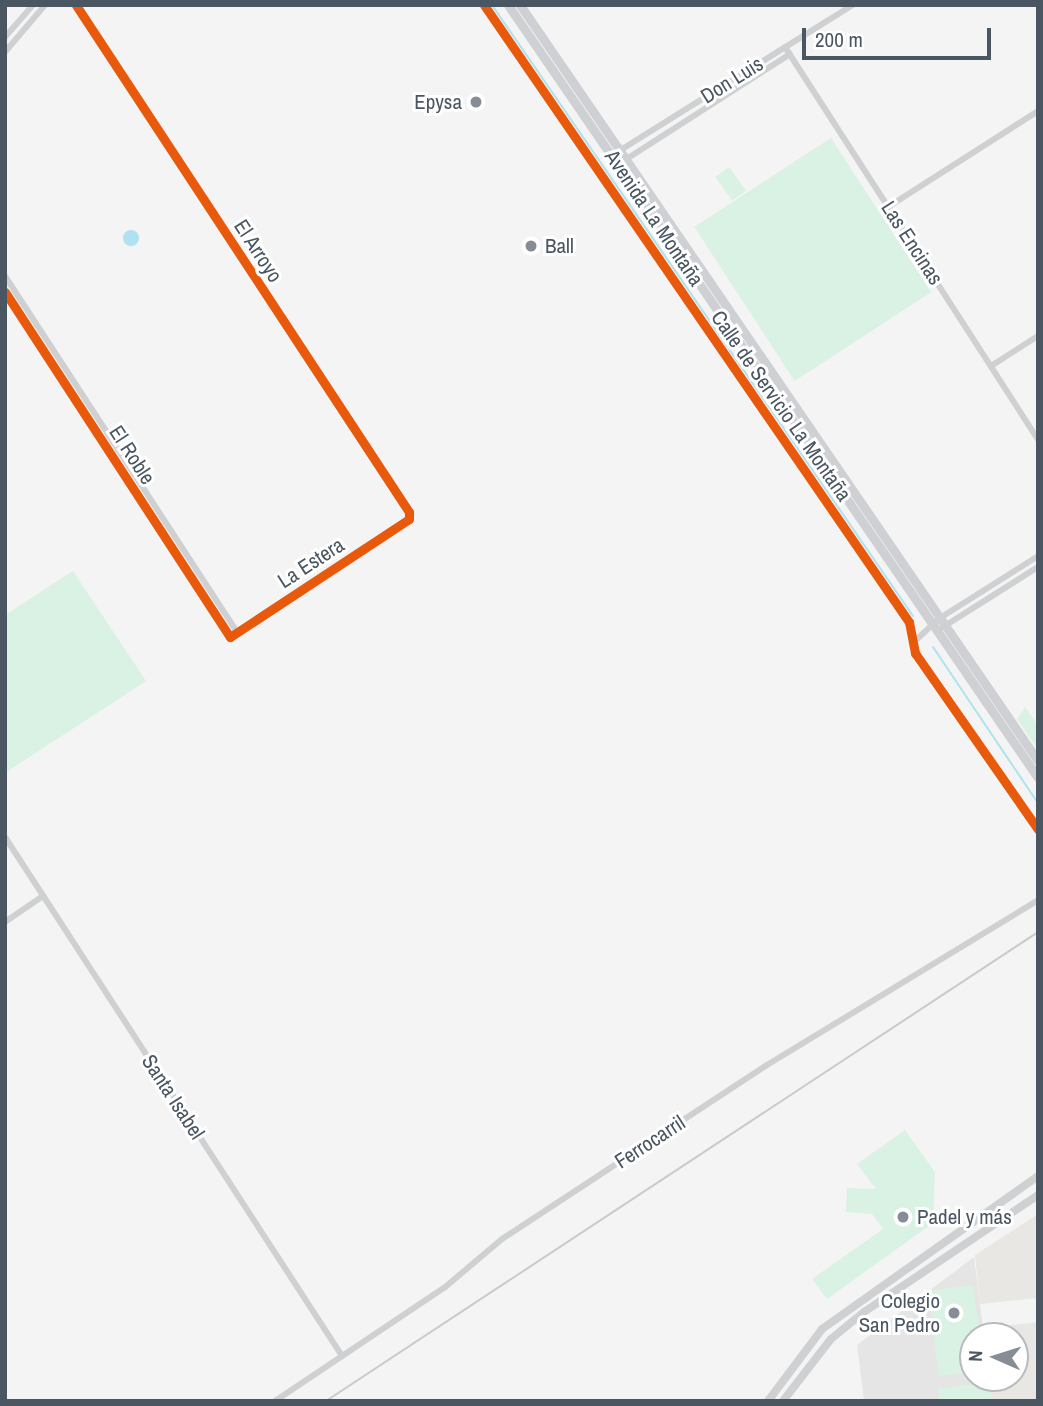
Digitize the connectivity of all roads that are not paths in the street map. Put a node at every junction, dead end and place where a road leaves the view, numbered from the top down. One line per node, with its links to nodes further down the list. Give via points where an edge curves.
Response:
1 (33, 5): 8 (street)
2 (45, 5): 10 (street)
3 (76, 5): 23 (street, El Arroyo)
4 (484, 5): 29 (street, Calle de Servicio La Montaña, via 909,622)
5 (508, 5): 12 (main road, Avenida La Montaña)
6 (520, 5): 12 (main road, Avenida La Montaña)
7 (853, 5): 9 (street, Don Luis)
8 (5, 37)
9 (785, 47): 11 (street, Las Encinas); 14 (street, Don Luis)
10 (5, 52)
11 (790, 54): 14 (street); 15 (street, Las Encinas)
12 (585, 109): 14 (main road, Avenida La Montaña)
13 (1038, 111): 15 (street)
14 (618, 158): 26 (main road, Avenida La Montaña)
15 (888, 207): 21 (street, Las Encinas)
16 (5, 276): 18 (street, El Roble)
17 (5, 292): 19 (street, El Roble)
18 (39, 327): 19 (street); 27 (street, El Roble)
19 (32, 332): 28 (street, El Roble)
20 (1038, 336): 21 (street)
21 (991, 366): 22 (street, Las Encinas)
22 (1038, 439)
23 (410, 517): 27 (street, La Estera)
24 (1038, 556): 26 (street)
25 (1038, 567): 26 (street)
26 (940, 624): 29 (street); 30 (main road, Avenida La Montaña); 31 (main road, Avenida La Montaña)
27 (237, 632): 28 (street, La Estera)
28 (230, 636)
29 (915, 641): 32 (street, Calle de Servicio La Montaña, via 915,653)
30 (1038, 761)
31 (1038, 778)
32 (1038, 829)
33 (5, 837): 34 (street, Santa Isabel)
34 (43, 896): 36 (street); 39 (street, Santa Isabel)
35 (1038, 900): 39 (street, Ferrocarril, via 714,1100 502,1239 444,1288)
36 (5, 922)
37 (1038, 1176): 41 (street, via 822,1329)
38 (1038, 1195): 42 (street, via 864,1312 831,1339)
39 (342, 1356): 40 (street, Ferrocarril)
40 (275, 1401)
41 (768, 1401)
42 (783, 1401)

